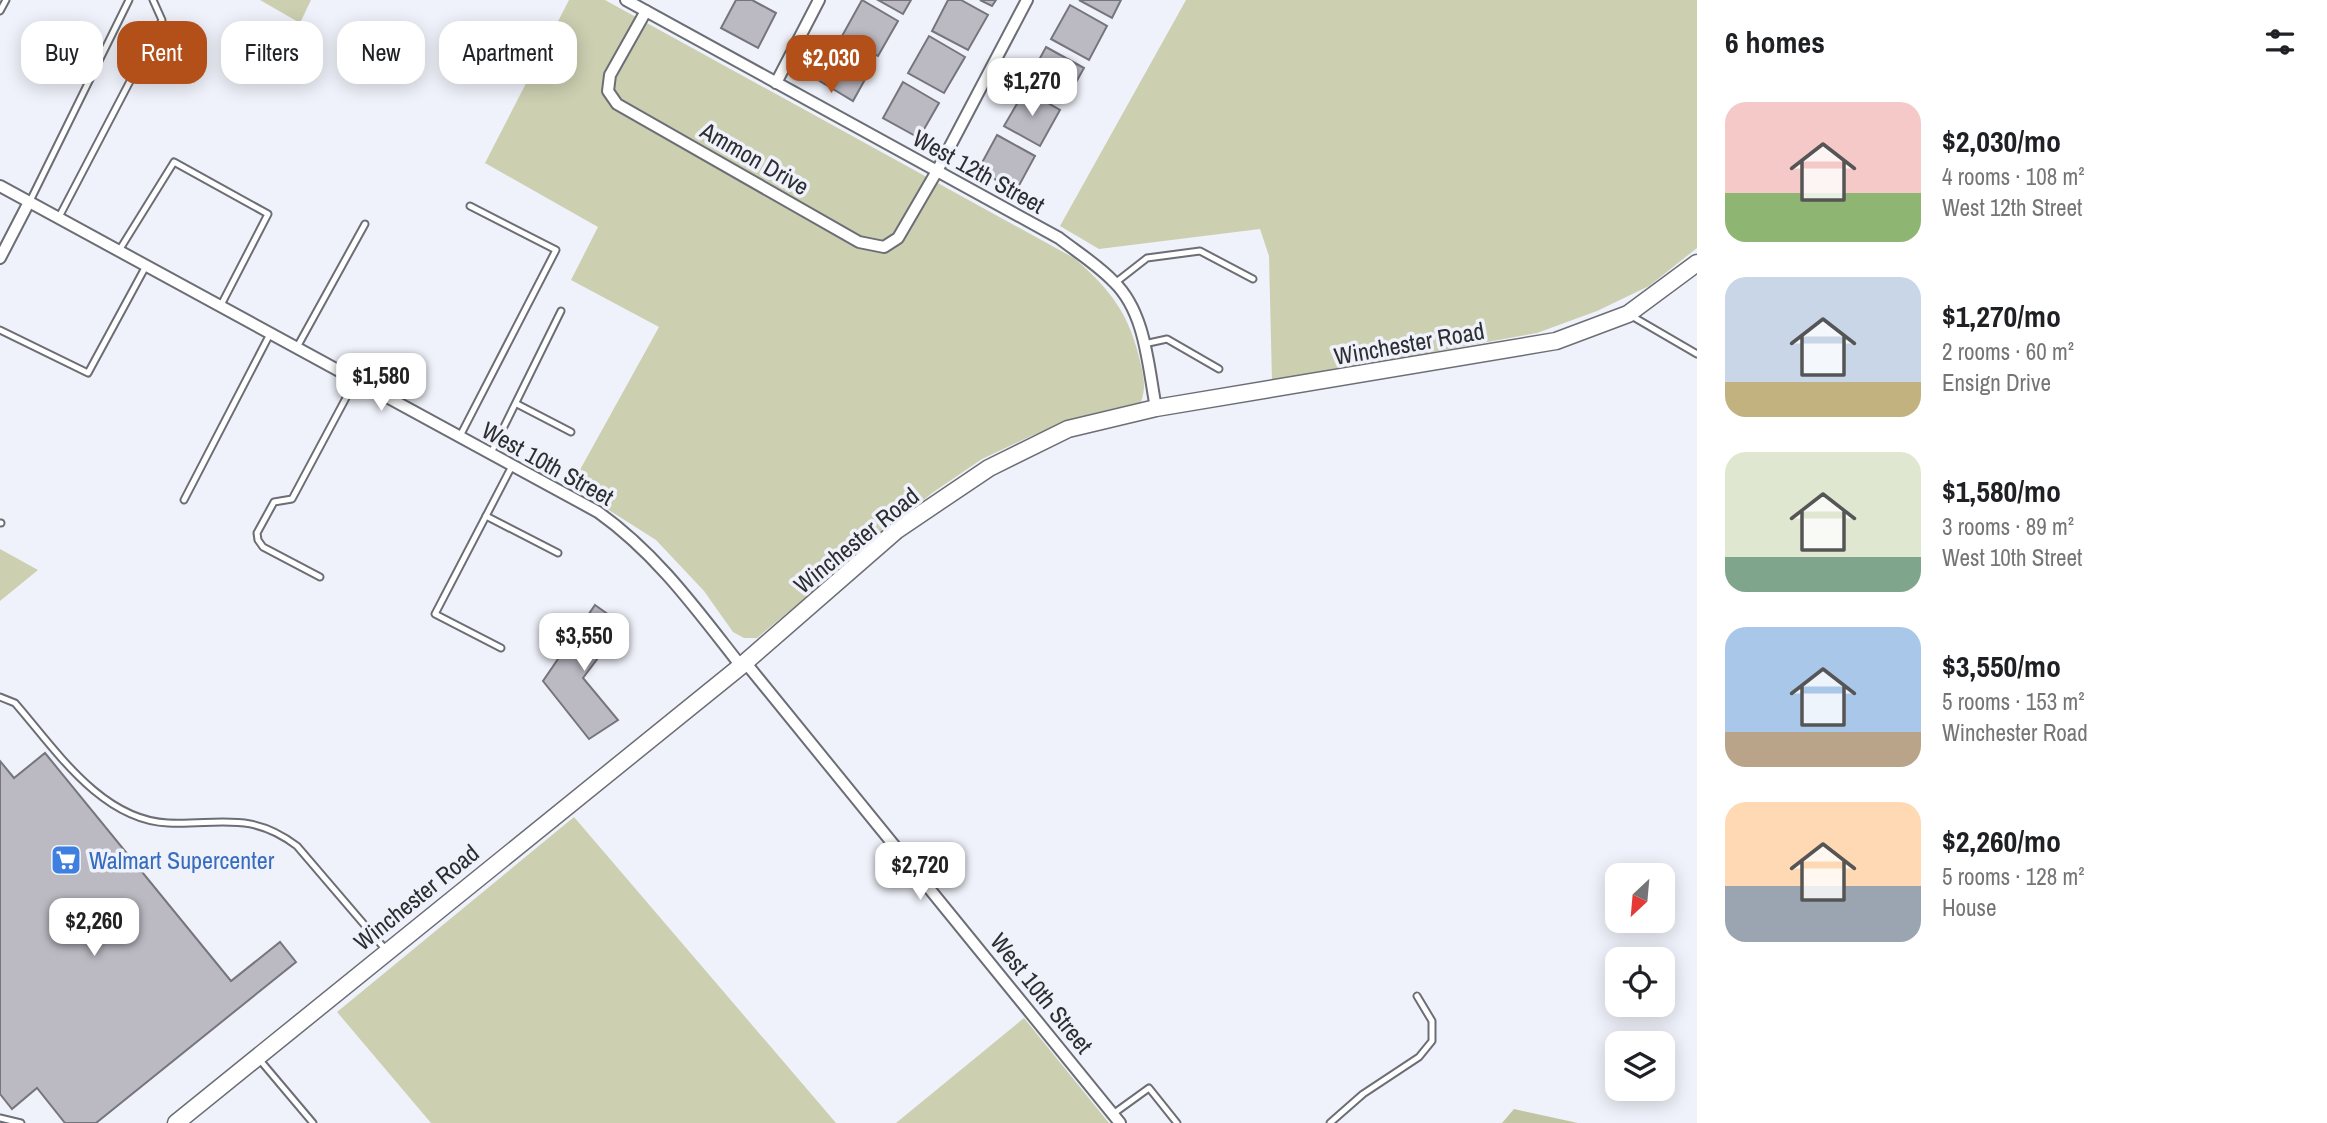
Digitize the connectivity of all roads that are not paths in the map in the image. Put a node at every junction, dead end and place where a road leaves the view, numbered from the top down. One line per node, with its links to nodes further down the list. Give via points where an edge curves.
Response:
1 (6, 0): 7 (lane)
2 (129, 0): 12 (lane)
3 (153, 0): 14 (lane, via 162,20)
4 (626, 0): 8 (street, West 12th Street)
5 (819, 0): 9 (street)
6 (1027, 0): 10 (street, Ammon Drive)
7 (0, 11)
8 (646, 11): 9 (street, West 12th Street); 10 (street, Ammon Drive, via 610,75 608,90 617,104 859,242 884,247 898,238)
9 (776, 83): 10 (street, West 12th Street)
10 (937, 171): 21 (street, West 12th Street, via 1059,238)
11 (0, 186): 12 (street, West 10th Street)
12 (29, 201): 14 (street, West 10th Street); 17 (street)
13 (470, 206): 35 (lane, via 556,250)
14 (59, 217): 16 (street, West 10th Street)
15 (365, 224): 28 (lane)
16 (120, 249): 19 (street, West 10th Street); 22 (lane, via 174,162 268,214)
17 (0, 258)
18 (1697, 263): 24 (street, Winchester Road)
19 (146, 266): 22 (street, West 10th Street); 25 (lane, via 88,373)
20 (1252, 279): 21 (lane, via 1200,251 1147,258)
21 (1115, 283): 27 (street, West 12th Street, via 1132,310)
22 (221, 305): 26 (street, West 10th Street)
23 (561, 311): 32 (lane)
24 (1628, 314): 29 (lane); 33 (street, Winchester Road, via 1556,341)
25 (0, 330)
26 (270, 334): 28 (street, West 10th Street); 38 (lane)
27 (1143, 344): 30 (lane, via 1167,339); 33 (street, West 12th Street)
28 (296, 349): 31 (street, West 10th Street)
29 (1697, 354)
30 (1219, 369)
31 (355, 381): 35 (street, West 10th Street); 41 (lane, via 292,499 274,502 257,533 263,547)
32 (517, 404): 34 (lane); 36 (lane)
33 (1156, 408): 43 (street, Winchester Road, via 1068,429 989,468 897,530)
34 (571, 432)
35 (459, 438): 36 (street, West 10th Street)
36 (490, 455): 37 (street, West 10th Street)
37 (512, 466): 39 (lane); 43 (street, West 10th Street, via 624,530 666,570)
38 (184, 500)
39 (486, 516): 40 (lane); 42 (lane, via 435,614)
40 (558, 553)
41 (320, 577)
42 (500, 648)
43 (743, 664): 45 (street, Winchester Road); 49 (street, West 10th Street)
44 (0, 697): 45 (lane, via 15,703 94,794 116,805 167,823 247,821 284,836)
45 (386, 950): 47 (street, Winchester Road)
46 (1416, 996): 54 (lane, via 1432,1021 1432,1041 1419,1057 1363,1094)
47 (257, 1056): 51 (street, Winchester Road); 52 (lane)
48 (0, 1118): 50 (lane)
49 (1116, 1119): 53 (lane, via 1149,1088)
50 (21, 1123)
51 (176, 1123)
52 (313, 1123)
53 (1177, 1123)
54 (1330, 1123)

